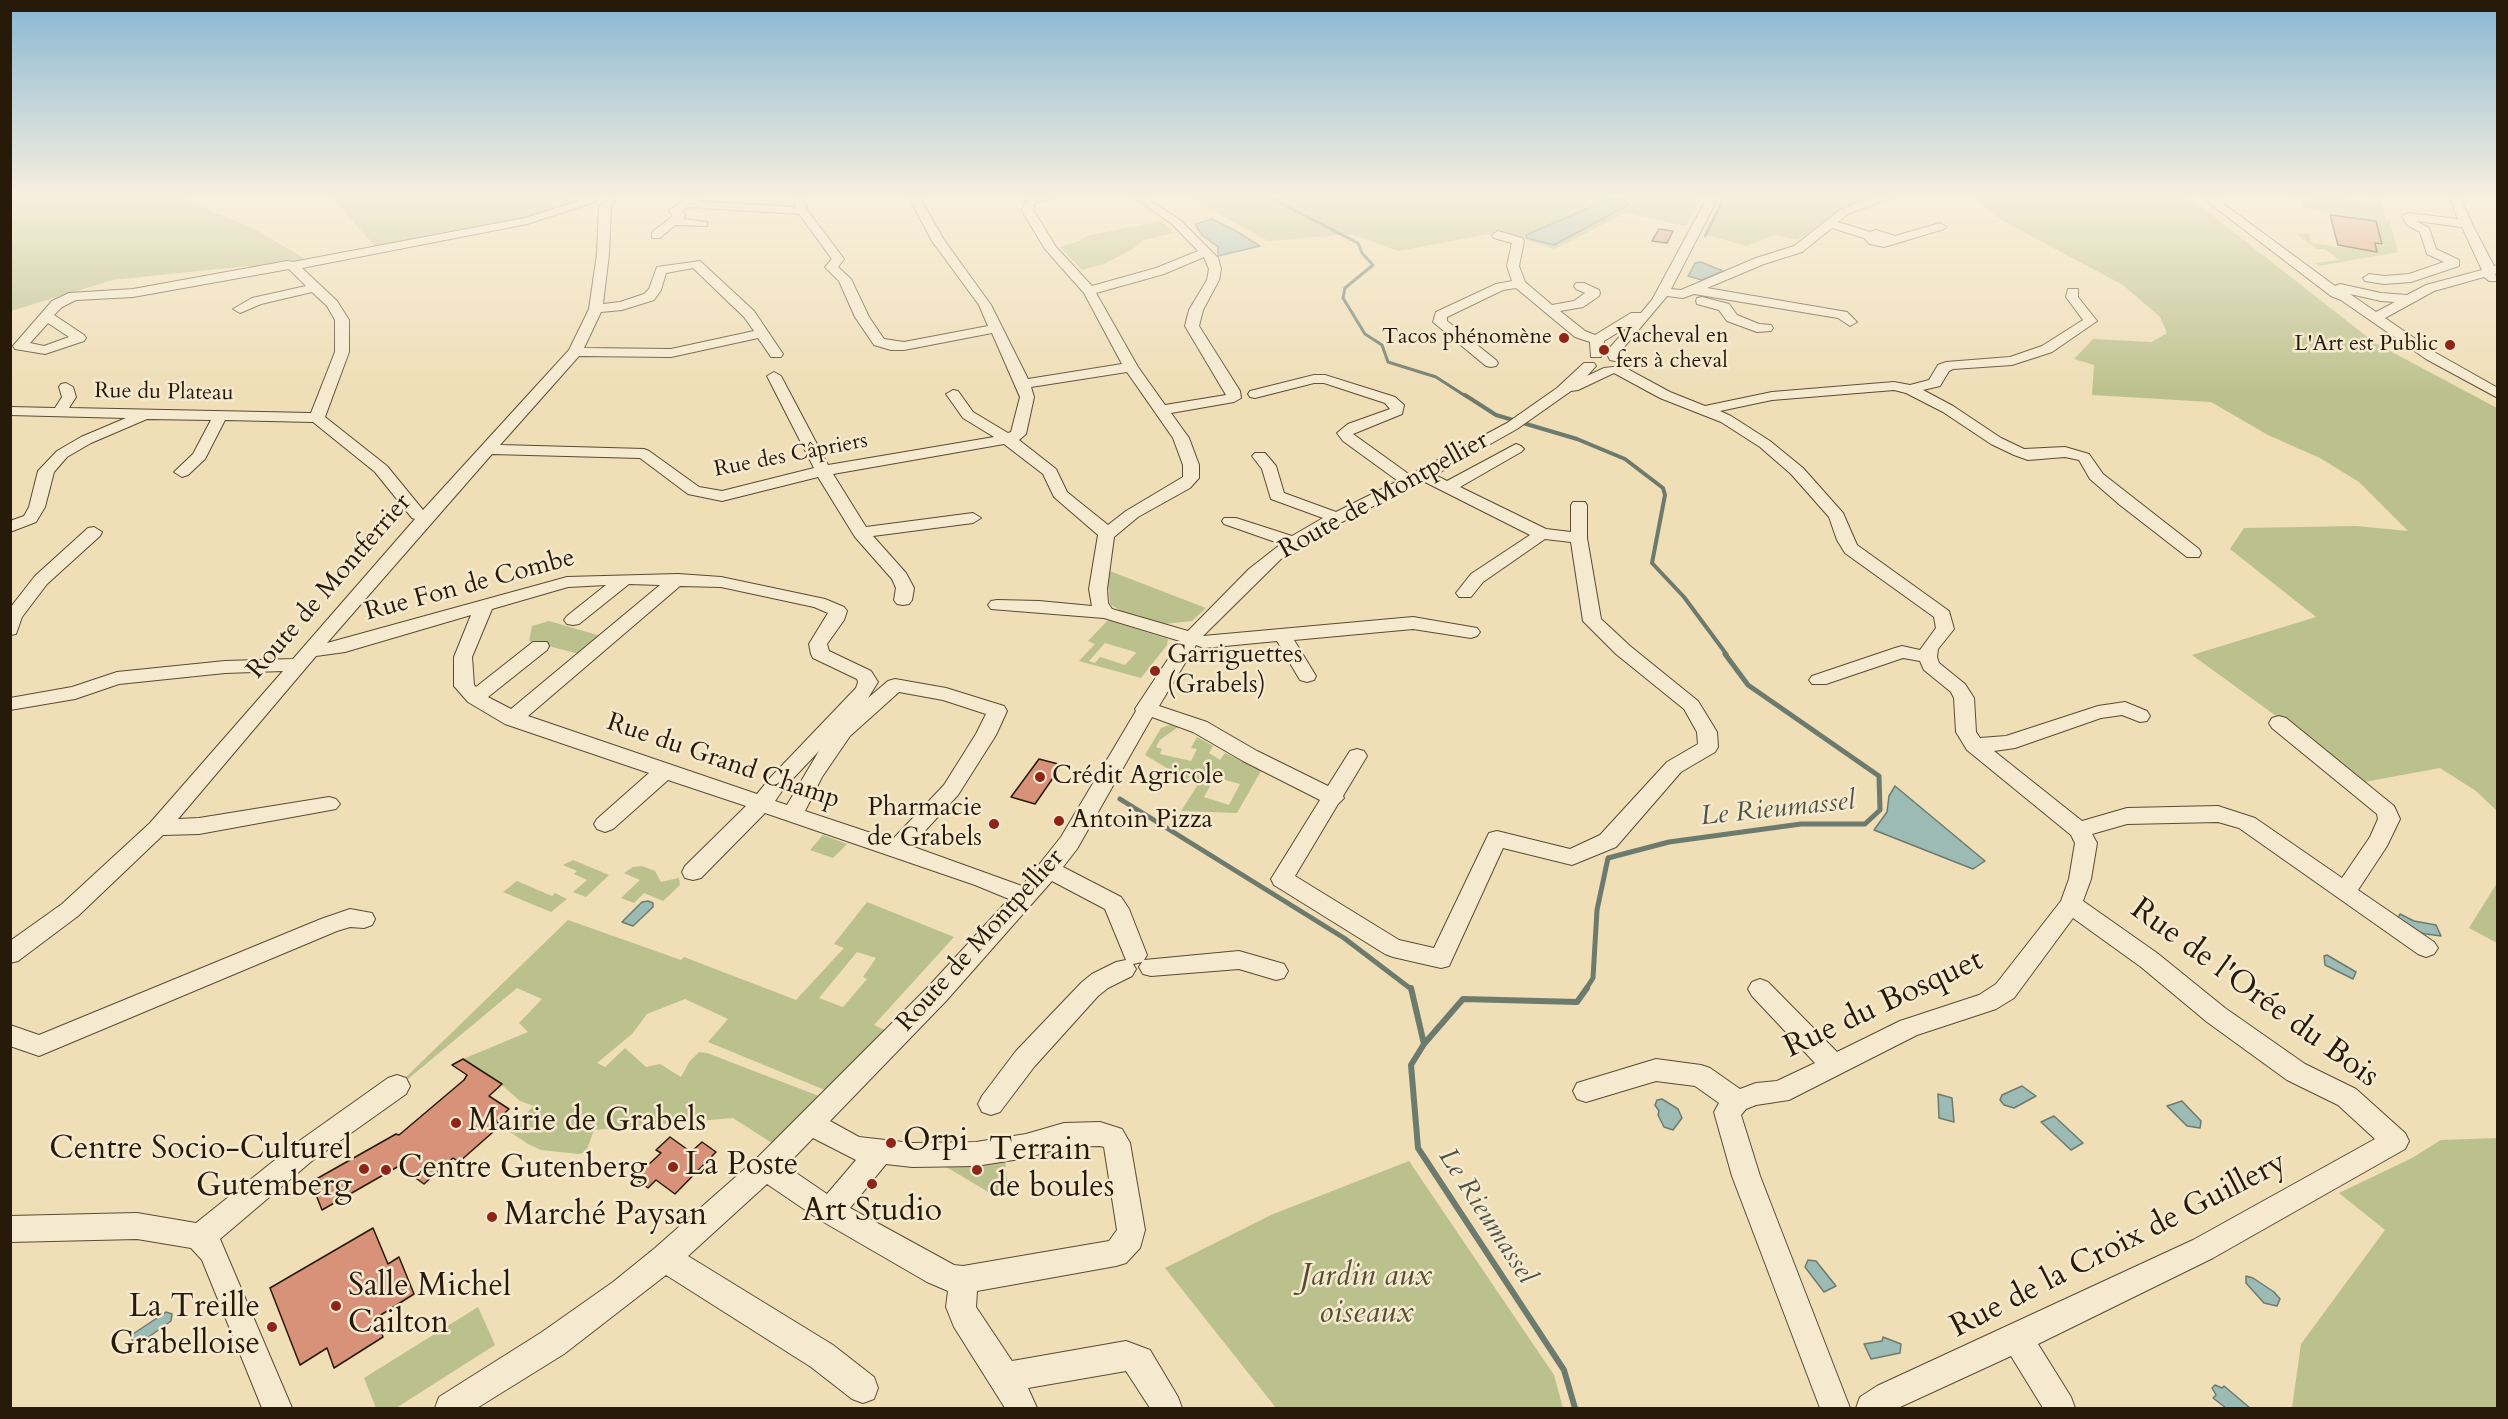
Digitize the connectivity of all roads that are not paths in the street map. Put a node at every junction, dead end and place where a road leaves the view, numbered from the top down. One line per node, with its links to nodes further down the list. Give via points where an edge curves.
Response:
1 (313, 262): 14 (street)
2 (602, 262): 31 (street, Route de Montferrier)
3 (835, 262): 36 (street, via 831,267 845,279 862,317 879,342 903,346)
4 (954, 262): 36 (street, via 985,304)
5 (1063, 262): 24 (street)
6 (1181, 262): 24 (street)
7 (1213, 262): 55 (street, via 1214,280 1196,310 1192,326 1234,398)
8 (1514, 262): 19 (street)
9 (1678, 262): 27 (street, Route de Montpellier)
10 (1757, 262): 25 (street)
11 (2294, 262): 28 (street, via 2328,288)
12 (2303, 262): 28 (street)
13 (2453, 262): 17 (street)
14 (293, 266): 22 (street); 33 (street, via 133,293 74,296 63,300)
15 (2495, 274): 18 (street)
16 (2369, 278): 17 (street)
17 (2411, 278): 23 (street)
18 (2451, 281): 21 (street); 23 (street)
19 (1519, 284): 32 (street); 44 (street, via 1500,287 1441,315 1440,322)
20 (1580, 286): 32 (street, via 1594,293 1578,304)
21 (2498, 286)
22 (316, 287): 30 (street); 61 (street, via 342,320 342,352)
23 (2430, 288): 29 (street)
24 (1089, 291): 46 (street)
25 (1688, 292): 27 (street); 35 (street, via 1842,315); 37 (street, via 1724,307 1732,318)
26 (2073, 292): 50 (street, via 2072,297 2090,321 2047,349 2012,361 1951,364 1943,368 1935,383)
27 (1661, 293): 38 (street, Route de Montpellier, via 1633,319); 40 (street, Route de Montpellier, via 1649,314)
28 (2343, 293): 29 (street); 34 (street)
29 (2407, 299): 34 (street)
30 (240, 309)
31 (596, 309): 39 (street, via 648,297 655,290 661,270 696,264 749,314); 41 (street, Route de Montferrier)
32 (1550, 309): 42 (street, via 1580,334)
33 (47, 316)
34 (2372, 316): 54 (street)
35 (1851, 322)
36 (996, 328): 48 (street)
37 (1766, 328)
38 (1614, 330): 40 (street); 42 (street, Route de Montpellier)
39 (762, 333): 41 (street, via 671,353); 43 (street)
40 (1628, 336): 45 (street, Route de Montpellier, via 1613,352)
41 (575, 352): 64 (street, Route de Montferrier)
42 (1594, 353): 45 (street); 51 (street, Route de Montpellier)
43 (776, 354)
44 (1491, 363)
45 (1614, 365): 51 (street, Route de Montpellier, via 1592,380); 56 (street, via 1665,395)
46 (1131, 367): 48 (street); 55 (street)
47 (774, 376): 66 (street)
48 (1023, 384): 62 (street, via 1027,397 1018,434)
49 (66, 387): 58 (street, via 69,398)
50 (1910, 389): 56 (street, via 1894,386 1772,396); 82 (street, via 2019,452 2064,452 2084,457 2096,477)
51 (1562, 391): 68 (street, Route de Montpellier, via 1512,426)
52 (953, 394): 62 (street, via 968,414)
53 (1256, 394): 68 (street, via 1325,379 1390,400 1397,405 1397,411 1345,433)
54 (2498, 394)
55 (1163, 410): 79 (street, via 1181,438 1191,465 1191,478)
56 (1705, 410): 96 (street, via 1726,419 1783,458 1837,516 1851,549 1943,615 1944,629 1929,648)
57 (10, 411): 58 (street, Rue du Plateau)
58 (59, 412): 59 (street, Rue du Plateau)
59 (148, 414): 60 (street, Rue du Plateau); 75 (street, via 62,454 46,471 30,519)
60 (220, 416): 61 (street, Rue du Plateau); 67 (street, via 200,456)
61 (317, 418): 71 (street, via 381,469 418,515)
62 (1007, 440): 66 (street, Rue des Câpriers); 79 (street, via 1050,472 1060,494 1090,516)
63 (1516, 448): 69 (street)
64 (488, 449): 66 (street, Rue des Câpriers, via 644,454 694,491 722,496); 71 (street, Route de Montferrier)
65 (1260, 456): 73 (street, via 1270,470 1277,496)
66 (823, 471): 77 (street)
67 (182, 472)
68 (1416, 478): 69 (street); 73 (street, Route de Montpellier)
69 (1448, 487): 78 (street)
70 (1579, 505): 80 (street)
71 (428, 516): 97 (street, Route de Montferrier)
72 (973, 518): 77 (street)
73 (1335, 518): 81 (street, Route de Montpellier)
74 (1230, 521): 81 (street)
75 (10, 527)
76 (94, 532): 91 (street, via 41,580 13,617)
77 (861, 533): 86 (street, via 900,578 905,588)
78 (1542, 534): 80 (street); 85 (street, via 1477,579)
79 (1106, 535): 88 (street, via 1098,589 1099,604)
80 (1579, 538): 109 (street, via 1592,621 1691,705 1707,732 1708,747 1674,766 1608,841 1572,857 1497,839 1441,959 1393,948 1282,879)
81 (1292, 542): 94 (street, Route de Montpellier, via 1255,573)
82 (2193, 554)
83 (625, 579): 84 (street, Rue Fon de Combe); 89 (street); 90 (street, Rue Fon de Combe, via 567,582 484,606)
84 (678, 579): 104 (street); 111 (street, Rue Fon de Combe, via 721,582 830,606 838,611 818,644 820,654 864,675 868,682)
85 (1465, 593)
86 (903, 600)
87 (997, 604): 88 (street)
88 (1106, 613): 94 (street)
89 (573, 620)
90 (466, 621): 97 (street, Rue Fon de Combe); 100 (street, via 464,686)
91 (10, 630)
92 (1471, 632): 93 (street, via 1413,623)
93 (1282, 635): 94 (street, via 1210,643); 98 (street)
94 (1191, 639): 102 (street, Route de Montpellier)
95 (540, 646): 100 (street)
96 (1928, 657): 99 (street, via 1902,652); 106 (street, via 1931,666 1958,688 1964,698 1966,732)
97 (305, 658): 101 (street, Rue Fon de Combe, via 117,678 75,693); 114 (street, Route de Montferrier)
98 (1307, 676)
99 (1819, 680)
100 (475, 698): 104 (street, Rue du Grand Champ)
101 (10, 704)
102 (1146, 709): 109 (street, via 1200,727); 117 (street, Route de Montpellier, via 1069,843)
103 (2140, 716): 106 (street, via 2125,708 2098,712 2008,742)
104 (512, 719): 108 (street, Rue du Grand Champ)
105 (2279, 723): 119 (street, via 2387,811 2388,819 2379,840)
106 (1974, 745): 115 (street)
107 (1357, 756): 109 (street)
108 (665, 771): 111 (street, Rue du Grand Champ); 113 (street)
109 (1334, 798)
110 (329, 804): 114 (street, via 199,826)
111 (762, 804): 112 (street, Rue du Grand Champ); 118 (street)
112 (792, 815): 116 (street, Rue du Grand Champ); 116 (street, via 843,731 895,685 946,694 997,711 951,790)
113 (605, 824)
114 (158, 828): 124 (street, Route de Montferrier, via 70,910)
115 (2079, 830): 119 (street, via 2127,816 2218,814 2247,823); 121 (street, Rue du Bosquet, via 2086,843 2085,859)
116 (895, 850): 120 (street, Rue du Grand Champ)
117 (1049, 870): 120 (street, Route de Montpellier); 125 (street, via 1113,903)
118 (693, 872)
119 (2345, 892): 123 (street)
120 (1027, 897): 134 (street, Route de Montpellier)
121 (2071, 904): 129 (street, Rue du Bosquet, via 2005,991 1987,1002 1909,1028); 135 (street, Rue de l'Orée du Bois, via 2296,1072 2347,1097)
122 (364, 918): 128 (street, via 329,924 39,1046)
123 (2426, 948)
124 (10, 954)
125 (1136, 964): 126 (street, via 1239,960); 133 (street, via 1094,986 1025,1059)
126 (1276, 971)
127 (1760, 989): 129 (street)
128 (10, 1035)
129 (1834, 1066): 132 (street, Rue du Bosquet, via 1780,1092)
130 (396, 1086): 140 (street, via 304,1152)
131 (1586, 1091): 132 (street, via 1656,1070 1701,1076)
132 (1737, 1101): 150 (street, via 1727,1112 1746,1176)
133 (991, 1104)
134 (811, 1124): 136 (street, via 855,1148); 137 (street, Route de Montpellier)
135 (2396, 1141): 143 (street, Rue de la Croix de Guillery, via 2202,1249)
136 (880, 1151): 138 (street); 142 (street, via 976,1154 1064,1135 1100,1134 1113,1137 1117,1143 1131,1230 1130,1239 1116,1253)
137 (766, 1168): 138 (street); 141 (street, Route de Montpellier)
138 (830, 1211): 142 (street, via 937,1272)
139 (10, 1229): 140 (street, via 137,1226)
140 (200, 1238): 146 (street, via 213,1251)
141 (665, 1258): 145 (street, via 822,1356); 147 (street, Route de Montpellier, via 553,1343)
142 (963, 1280): 144 (street, via 964,1317)
143 (2017, 1338): 151 (street, Rue de la Croix de Guillery); 152 (street)
144 (1005, 1377): 148 (street); 149 (street, via 1126,1356 1138,1361)
145 (863, 1388)
146 (277, 1408)
147 (453, 1408)
148 (1022, 1408)
149 (1167, 1408)
150 (1835, 1408)
151 (1871, 1408)
152 (2060, 1408)

